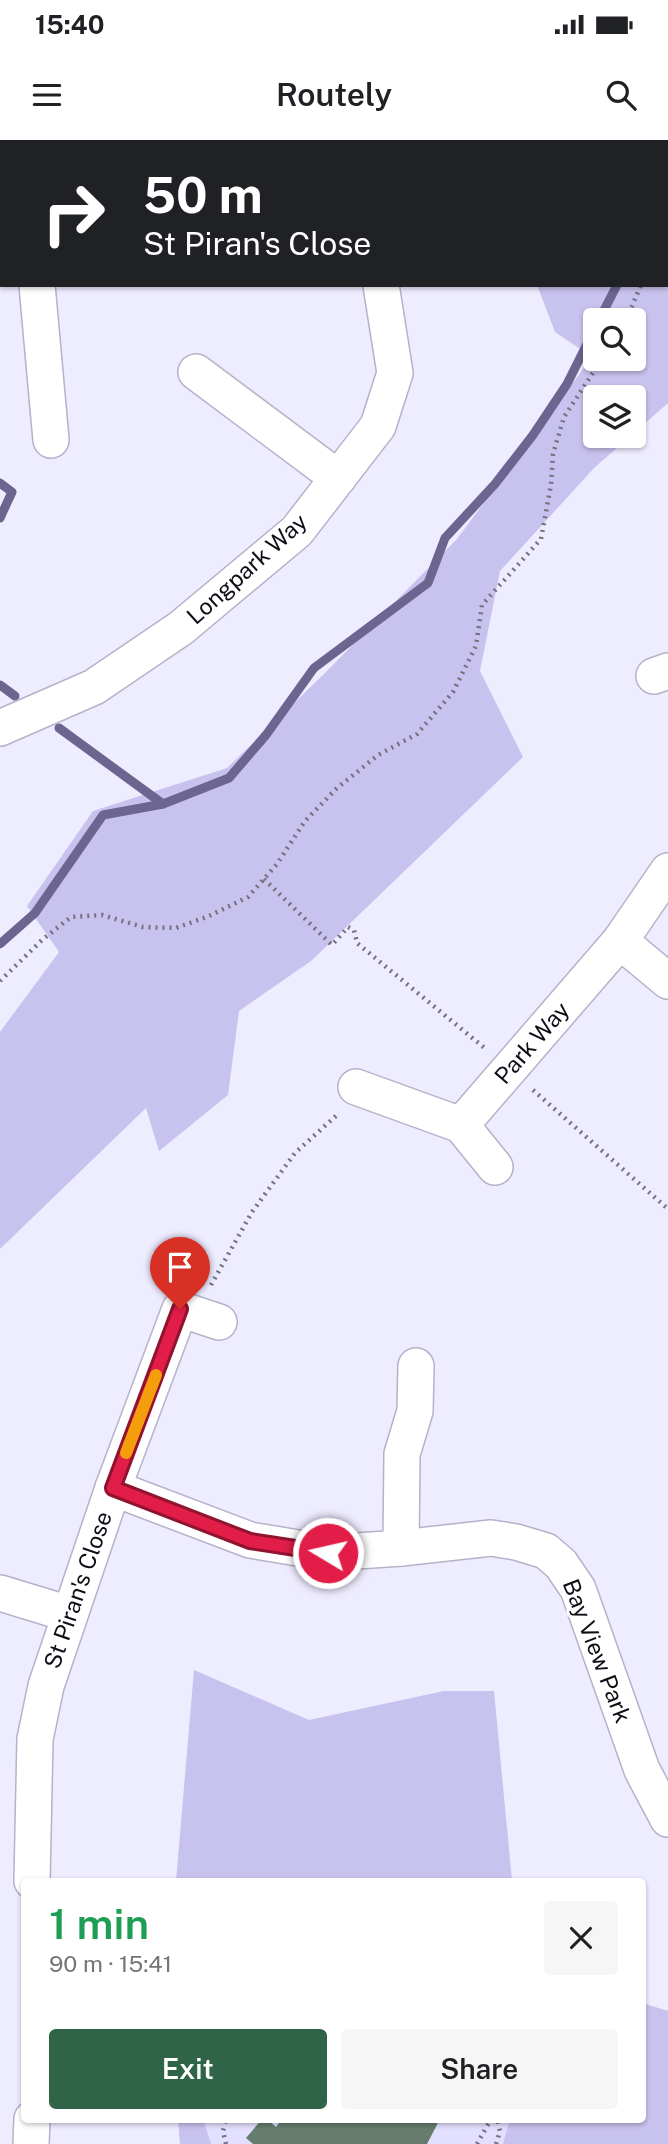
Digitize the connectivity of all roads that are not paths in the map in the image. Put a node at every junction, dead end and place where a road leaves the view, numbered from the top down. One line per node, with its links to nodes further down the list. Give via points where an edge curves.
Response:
1 (37, 287): 4 (street)
2 (382, 287): 5 (street, Longpark Way, via 395,373 377,426)
3 (196, 372): 5 (street)
4 (51, 440)
5 (338, 478): 6 (street, Longpark Way, via 297,531 181,628 94,687)
6 (0, 727)
7 (668, 871): 8 (street, Park Way)
8 (620, 941): 9 (street); 11 (street, Park Way)
9 (668, 981)
10 (356, 1087): 11 (street)
11 (461, 1125): 12 (street)
12 (495, 1167)
13 (207, 1318): 15 (street, St Piran's Close, via 180,1309)
14 (416, 1366): 16 (street, via 415,1411 401,1454)
15 (113, 1488): 16 (street, Bay View Park, via 250,1541 328,1553); 18 (street, St Piran's Close)
16 (401, 1548): 19 (street, Bay View Park, via 491,1538 546,1551 561,1564 578,1589 642,1770)
17 (0, 1593): 18 (street)
18 (69, 1615): 20 (street, St Piran's Close, via 35,1739)
19 (668, 1819)
20 (32, 1878)
21 (32, 2123): 22 (street)
22 (32, 2144)

